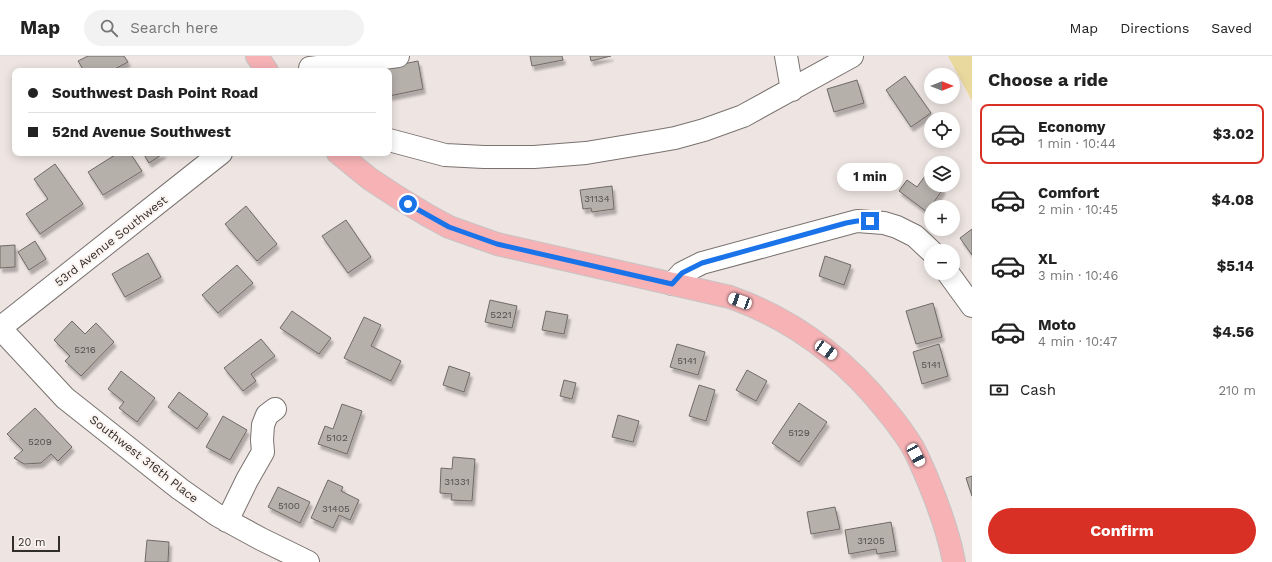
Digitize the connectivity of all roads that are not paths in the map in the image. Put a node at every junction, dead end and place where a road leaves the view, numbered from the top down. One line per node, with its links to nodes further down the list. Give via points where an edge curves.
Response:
1 (257, 56): 6 (main road)
2 (398, 56): 5 (street)
3 (786, 56): 7 (street)
4 (852, 56): 7 (street)
5 (310, 65)
6 (265, 68)
7 (792, 90): 8 (street, via 743,116 704,130 675,138 586,153 534,157 460,156)
8 (392, 141)
9 (217, 156): 15 (street, 53rd Avenue Southwest)
10 (342, 156): 13 (main road, via 387,191 449,227 497,244)
11 (924, 244): 13 (street, via 915,236 884,223 857,221 702,263 682,273)
12 (953, 280): 14 (street)
13 (672, 284): 19 (main road, via 751,304 804,334 834,355 864,384 912,445 922,464 948,536)
14 (972, 306)
15 (0, 328): 17 (street, Southwest 316th Place, via 66,398 180,489)
16 (275, 409): 17 (street, via 267,414 263,425 263,452)
17 (227, 521): 18 (street, Southwest 316th Place)
18 (308, 562)
19 (954, 562)

